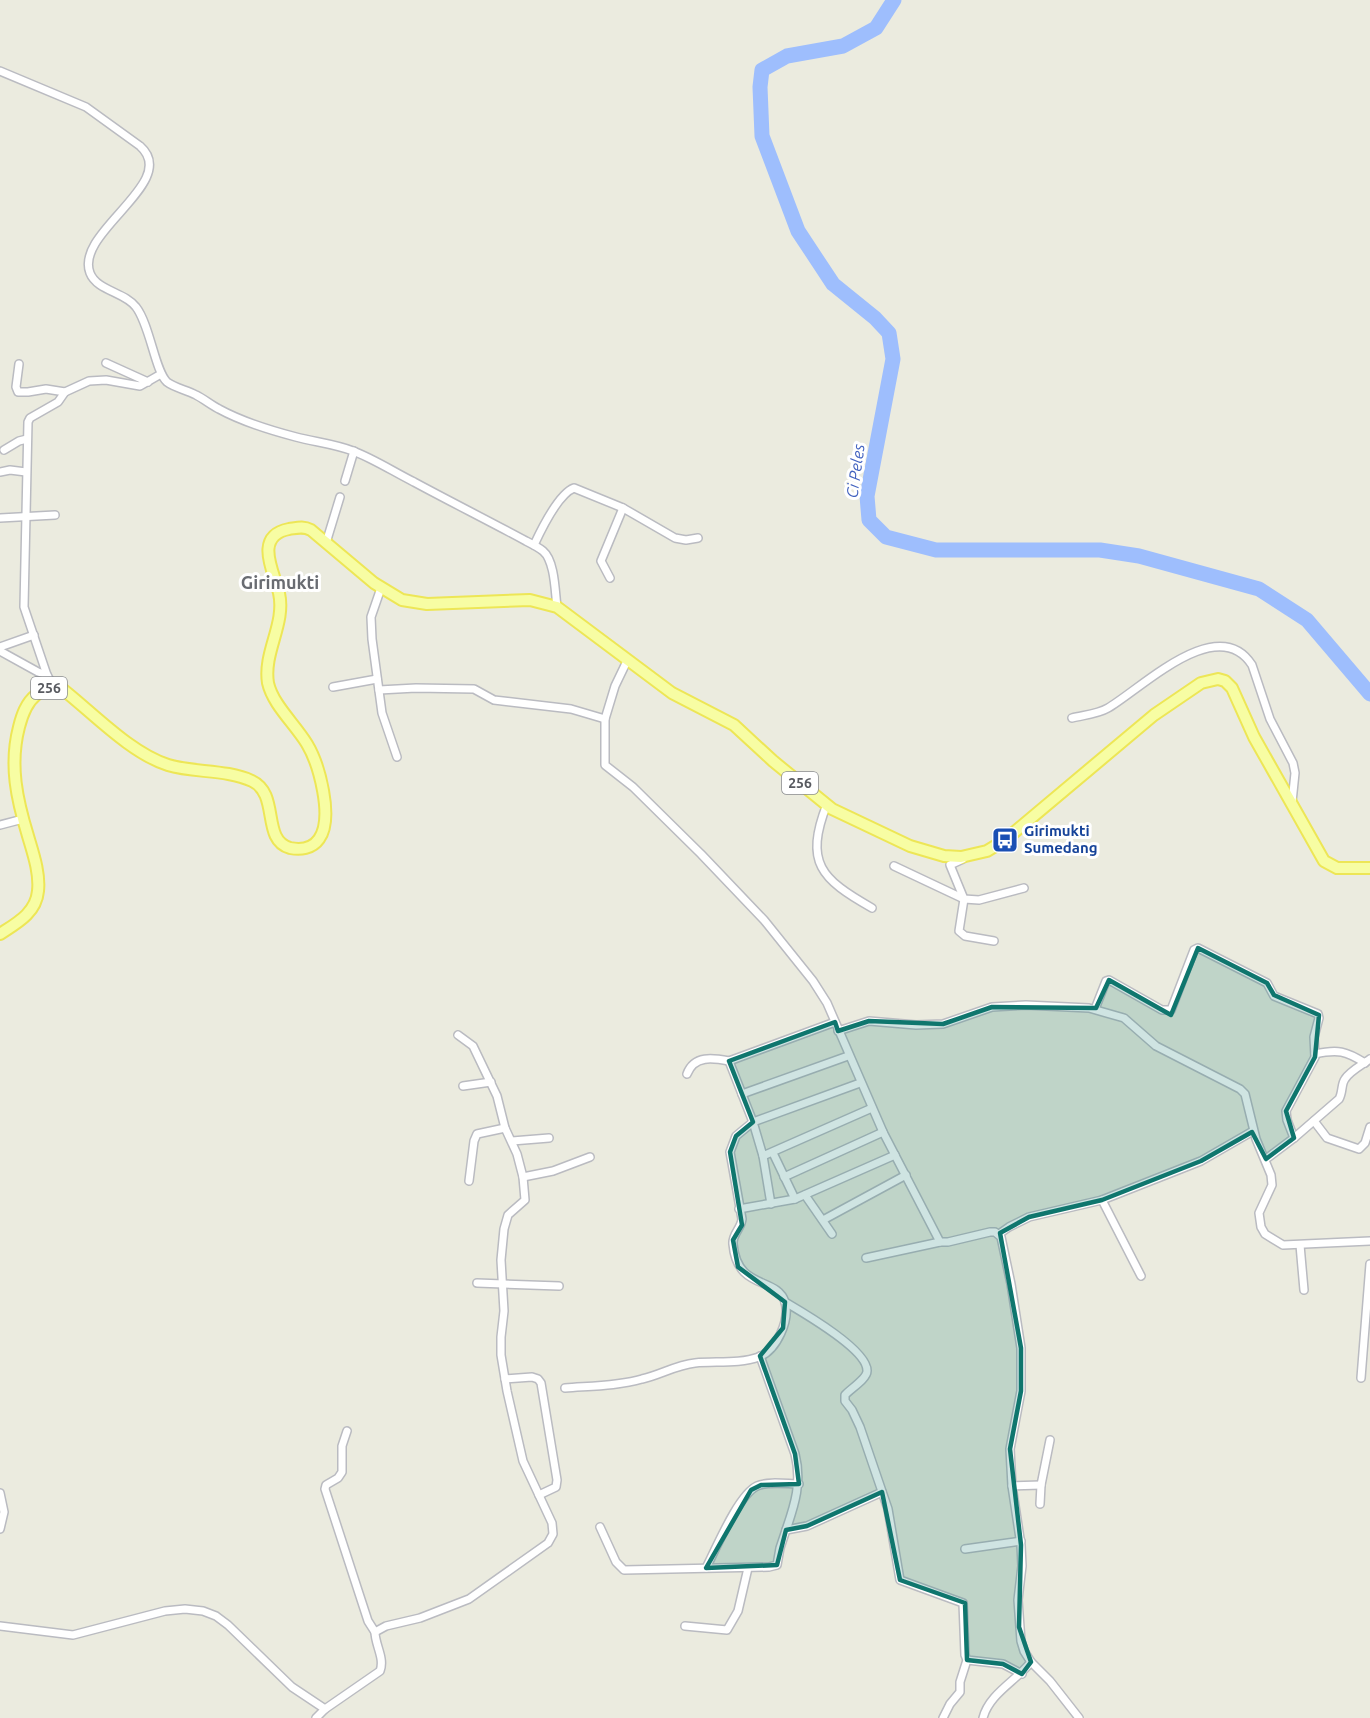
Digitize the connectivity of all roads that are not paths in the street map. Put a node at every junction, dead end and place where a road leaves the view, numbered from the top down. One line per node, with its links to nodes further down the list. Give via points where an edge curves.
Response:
1 (0, 71): 4 (street, via 86,107 147,154 148,169 139,191 99,236 88,263 93,279 136,306)
2 (106, 363): 5 (street)
3 (19, 364): 6 (street, via 18,392)
4 (161, 374): 5 (street); 9 (street, via 168,382 222,411 294,436)
5 (148, 382): 6 (street, via 140,387 96,380)
6 (65, 392): 7 (street, via 58,402 30,418)
7 (27, 439): 8 (street); 11 (street)
8 (4, 450)
9 (354, 451): 12 (street); 20 (street)
10 (0, 472): 11 (street)
11 (26, 472): 16 (street)
12 (345, 481)
13 (340, 497): 19 (street)
14 (623, 508): 18 (street, via 675,538); 20 (street, via 572,488 547,520); 21 (street, via 601,561)
15 (55, 515): 16 (street)
16 (25, 516): 17 (street); 24 (street, via 24,607)
17 (0, 518)
18 (698, 538)
19 (326, 543): 22 (main road, 256); 29 (main road, 256, via 299,527 277,534 267,552 281,605 268,664 270,688 307,744 323,791 324,825 318,841 309,847 293,848 279,842 266,796 257,784 159,761 114,733 61,688)
20 (534, 545): 23 (street, via 548,558)
21 (610, 578)
22 (381, 588): 23 (main road, 256, via 402,600 418,603 530,600); 28 (street, via 371,617)
23 (557, 607): 26 (main road, 256)
24 (34, 635): 25 (street); 27 (street)
25 (0, 649): 27 (street)
26 (627, 661): 33 (street); 36 (main road, 256, via 676,696 734,724)
27 (47, 675): 29 (street)
28 (378, 679): 30 (street); 31 (street)
29 (53, 686): 37 (main road, 256, via 28,702 17,733 14,775)
30 (333, 687)
31 (379, 690): 33 (street, via 474,689 494,700 563,708); 34 (street, via 382,713)
32 (1072, 718): 35 (street, via 1106,709 1196,650 1212,646 1235,649 1252,664 1270,719 1293,763)
33 (605, 719): 48 (street, via 606,768 633,787 764,920 813,981)
34 (397, 757)
35 (1292, 802): 39 (main road, 256, via 1254,737 1232,688 1222,680 1209,680 1154,715 1005,840); 41 (main road, 256, via 1324,861 1337,868)
36 (827, 804): 39 (main road, 256, via 922,850); 44 (street, via 816,836 819,865 835,884)
37 (23, 819): 38 (street); 45 (main road, 256, via 38,891 27,915)
38 (0, 825)
39 (966, 856): 43 (street, via 950,865)
40 (894, 866): 43 (street)
41 (1370, 868)
42 (1024, 888): 43 (street, via 979,900)
43 (964, 899): 46 (street, via 959,926 962,934)
44 (872, 908)
45 (0, 934)
46 (994, 941)
47 (1095, 1009): 49 (street, via 1000,1006 943,1024 869,1021); 51 (street, via 1109,980 1162,1010 1171,1010 1198,948 1267,983 1274,996 1319,1015); 65 (street, via 1124,1018 1156,1046 1240,1089 1247,1100)
48 (835, 1022): 49 (street); 53 (street)
49 (838, 1031): 52 (street)
50 (458, 1035): 56 (street, via 472,1046)
51 (1315, 1054): 54 (street, via 1341,1051); 68 (street, via 1286,1111)
52 (848, 1056): 57 (street); 59 (street)
53 (729, 1061): 55 (street, via 706,1059 691,1066); 59 (street)
54 (1367, 1061): 61 (street, via 1346,1076 1339,1098)
55 (687, 1074)
56 (492, 1082): 58 (street); 63 (street)
57 (860, 1083): 60 (street); 62 (street)
58 (463, 1086)
59 (742, 1094): 62 (street)
60 (872, 1108): 66 (street); 70 (street)
61 (1314, 1121): 64 (street, via 1327,1138 1359,1149); 68 (street)
62 (753, 1122): 72 (street); 83 (street, via 736,1136 730,1152)
63 (505, 1128): 69 (street); 78 (street, via 477,1134)
64 (1370, 1128)
65 (1253, 1131): 74 (street); 81 (street, via 1201,1161)
66 (883, 1132): 71 (street); 77 (street)
67 (549, 1138): 69 (street)
68 (1294, 1138): 74 (street)
69 (512, 1141): 76 (street)
70 (773, 1153): 72 (street); 77 (street)
71 (895, 1155): 75 (street); 79 (street)
72 (763, 1156): 82 (street)
73 (590, 1157): 76 (street, via 553,1172)
74 (1266, 1159): 89 (street, via 1272,1185 1259,1213 1261,1227 1283,1245)
75 (906, 1175): 84 (street); 88 (street)
76 (523, 1177): 94 (street, via 525,1200 508,1215 504,1229)
77 (784, 1177): 80 (street)
78 (469, 1181)
79 (805, 1195): 80 (street); 84 (street)
80 (795, 1199): 82 (street)
81 (1102, 1200): 86 (street, via 1029,1217); 92 (street)
82 (771, 1204): 83 (street)
83 (739, 1209): 97 (street, via 742,1224 733,1240 736,1263 741,1271 781,1295)
84 (823, 1220): 85 (street)
85 (832, 1234)
86 (999, 1234): 88 (street, via 990,1232); 106 (street, via 1021,1348 1020,1391 1010,1449)
87 (1370, 1241): 89 (street)
88 (940, 1242): 90 (street)
89 (1300, 1245): 96 (street)
90 (866, 1258)
91 (1370, 1264): 99 (street)
92 (1141, 1276)
93 (477, 1283): 94 (street)
94 (502, 1285): 95 (street); 100 (street)
95 (559, 1286)
96 (1304, 1290)
97 (785, 1302): 98 (street, via 783,1328); 107 (street, via 827,1328 863,1359 866,1376 845,1395 844,1401 860,1427)
98 (760, 1356): 101 (street, via 677,1366 641,1380); 104 (street, via 795,1454)
99 (1361, 1378)
100 (505, 1379): 109 (street, via 517,1442); 109 (street, via 532,1377 541,1383 557,1480 556,1487)
101 (565, 1388)
102 (346, 1431): 120 (street, via 342,1472 325,1488 368,1622)
103 (1050, 1440): 105 (street)
104 (799, 1484): 113 (street); 116 (street, via 761,1485 751,1490)
105 (1041, 1485): 106 (street); 110 (street)
106 (1012, 1486): 114 (street)
107 (882, 1491): 113 (street, via 807,1526); 121 (street, via 900,1580 963,1603)
108 (0, 1493): 112 (street, via 4,1512)
109 (539, 1495): 120 (street, via 552,1523 553,1534 548,1544 469,1599)
110 (1040, 1504)
111 (600, 1527): 116 (street, via 616,1562 624,1570)
112 (0, 1529)
113 (786, 1530): 117 (street, via 777,1565)
114 (1021, 1541): 115 (street); 122 (street, via 1019,1627 1024,1652)
115 (965, 1549)
116 (706, 1568): 117 (street)
117 (748, 1568): 119 (street, via 740,1605 730,1627 723,1631)
118 (0, 1626): 124 (street, via 73,1635 165,1611 202,1611 228,1625 292,1687)
119 (685, 1626)
120 (375, 1632): 124 (street, via 380,1671)
121 (968, 1660): 123 (street, via 1003,1664); 126 (street, via 959,1695)
122 (1031, 1662): 123 (street); 128 (street)
123 (1022, 1674): 127 (street, via 988,1702)
124 (325, 1709): 125 (street)
125 (316, 1718)
126 (943, 1718)
127 (983, 1718)
128 (1079, 1718)

